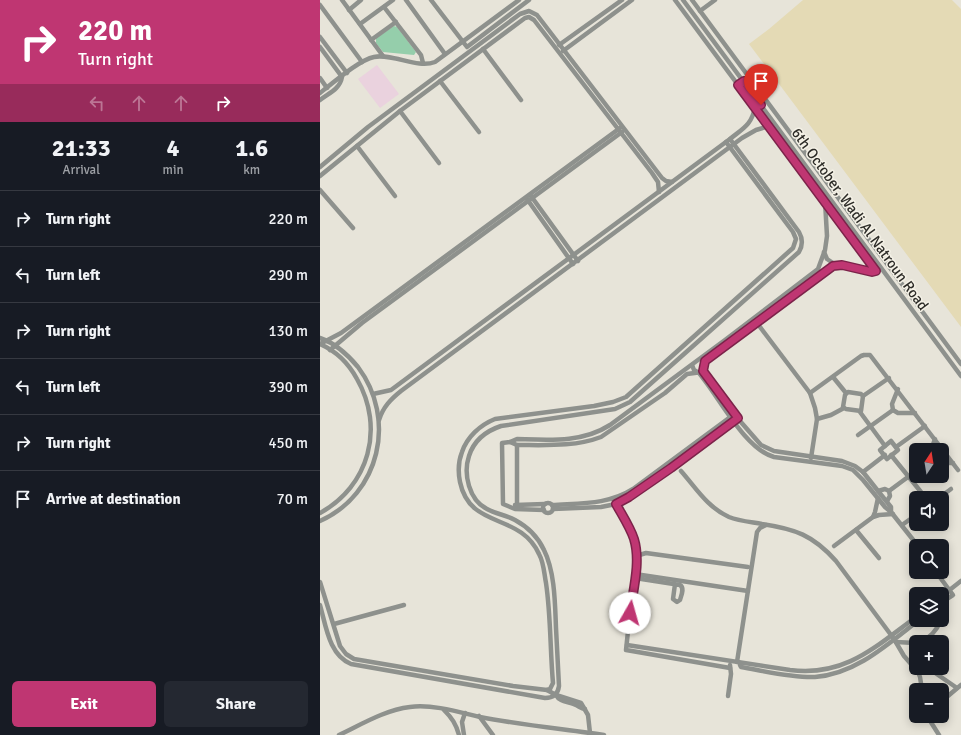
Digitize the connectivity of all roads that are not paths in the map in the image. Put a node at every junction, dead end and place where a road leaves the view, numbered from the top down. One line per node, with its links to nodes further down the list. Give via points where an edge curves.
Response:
1 (323, 0): 15 (street)
2 (342, 0): 17 (street)
3 (361, 0): 17 (street)
4 (393, 0): 16 (street)
5 (406, 0): 32 (street)
6 (431, 0): 27 (street)
7 (520, 0): 23 (street)
8 (529, 0): 25 (street)
9 (622, 0): 19 (street)
10 (632, 0): 22 (street)
11 (675, 0): 42 (street)
12 (683, 0): 41 (street, 6th October, Wadi Al Natroun Road)
13 (692, 0): 18 (street, 6th October, Wadi Al Natroun Road)
14 (715, 0): 18 (street)
15 (320, 3): 34 (street)
16 (384, 7): 20 (street); 21 (street)
17 (349, 10): 21 (street)
18 (700, 11): 38 (street, 6th October, Wadi Al Natroun Road)
19 (592, 21): 22 (street); 28 (street)
20 (396, 22): 26 (street); 35 (street)
21 (360, 24): 26 (street)
22 (597, 27): 31 (street)
23 (475, 32): 25 (street); 27 (street)
24 (320, 37): 36 (street)
25 (479, 38): 27 (street, via 467,47)
26 (371, 40): 33 (street)
27 (463, 41): 32 (street)
28 (558, 46): 30 (street, via 529,17); 31 (street); 50 (street, via 537,15 529,11 522,13)
29 (320, 47): 37 (street)
30 (483, 49): 40 (street); 46 (street)
31 (562, 52): 51 (street)
32 (445, 54): 35 (street, via 435,62)
33 (383, 56): 34 (street, via 372,57); 35 (street)
34 (362, 62): 36 (street)
35 (424, 63)
36 (347, 73): 37 (street)
37 (342, 76): 43 (street); 45 (street, via 338,86)
38 (749, 77): 41 (street); 89 (street, 6th October, Wadi Al Natroun Road)
39 (320, 78): 43 (street)
40 (440, 81): 48 (street); 52 (street)
41 (744, 81): 42 (street); 95 (street, 6th October, Wadi Al Natroun Road)
42 (738, 85): 47 (street)
43 (327, 88): 44 (street)
44 (320, 93)
45 (320, 100)
46 (521, 100)
47 (755, 107): 49 (street); 53 (street, via 752,120)
48 (400, 111): 54 (street); 59 (street)
49 (769, 126): 55 (street); 67 (street)
50 (368, 127): 54 (street); 60 (street)
51 (622, 129): 62 (street, via 662,178); 64 (street, via 658,182); 66 (street)
52 (479, 132)
53 (738, 132): 55 (street); 56 (street)
54 (373, 134): 57 (street)
55 (742, 138): 58 (street)
56 (728, 140): 58 (street); 62 (street)
57 (357, 146): 61 (street); 65 (street)
58 (732, 146): 71 (street); 87 (street, via 796,236 796,242 791,252); 88 (street, via 799,232 801,248 795,257)
59 (439, 163)
60 (320, 167)
61 (320, 176)
62 (672, 182): 64 (street)
63 (320, 190): 68 (street)
64 (659, 192): 70 (street)
65 (395, 196)
66 (529, 198): 70 (street); 82 (street, via 341,333); 85 (street)
67 (825, 202): 69 (street, via 827,228); 73 (street, via 876,271)
68 (354, 228)
69 (824, 252): 73 (street); 74 (street)
70 (571, 256): 71 (street); 72 (street); 99 (street)
71 (578, 261): 72 (street)
72 (573, 264): 104 (street)
73 (836, 265): 74 (street)
74 (815, 276): 75 (street)
75 (807, 282): 76 (street); 78 (street)
76 (790, 291): 77 (street); 78 (street)
77 (784, 296): 79 (street); 83 (street)
78 (794, 296): 79 (street)
79 (788, 300): 80 (street)
80 (757, 323): 83 (street); 100 (street)
81 (320, 338): 82 (street)
82 (326, 340): 84 (street); 85 (street)
83 (727, 342): 90 (street); 92 (street, via 705,361)
84 (320, 344): 86 (street)
85 (335, 346): 86 (street); 91 (street, via 349,357)
86 (330, 350): 93 (street)
87 (669, 359): 88 (street); 170 (street, via 621,399 594,406 495,419 478,429 464,447 459,469 461,486 466,498 480,513 513,526 531,541 539,552 543,564)
88 (674, 364): 167 (street, via 630,402 620,407 501,426 482,436 471,450 466,470 472,494 482,506 513,519 535,536 549,562)
89 (961, 364)
90 (692, 365): 92 (street, via 694,370); 97 (street)
91 (361, 372): 93 (street); 102 (street)
92 (701, 372): 97 (street, via 689,373); 109 (street)
93 (355, 375): 146 (street, via 363,389 372,425 367,457 357,479 346,494 333,506)
94 (833, 376): 96 (street, via 867,354 873,357); 100 (street); 101 (street)
95 (961, 376)
96 (889, 378): 98 (street); 103 (street)
97 (675, 380): 117 (street, via 599,431 580,438)
98 (898, 389): 106 (street); 108 (street)
99 (388, 392): 102 (street); 104 (street)
100 (810, 393): 110 (street)
101 (846, 393): 103 (street); 105 (street)
102 (373, 394): 111 (street)
103 (863, 396): 107 (street)
104 (394, 397): 111 (street, via 384,408)
105 (844, 408): 107 (street); 110 (street)
106 (893, 410): 108 (street, via 898,413); 112 (street)
107 (860, 412): 112 (street)
108 (915, 413): 113 (street)
109 (734, 417): 124 (street); 125 (street, via 764,447); 126 (street)
110 (817, 419): 125 (street)
111 (379, 420): 150 (street, via 378,447 364,484 352,500)
112 (871, 426): 114 (street); 120 (street)
113 (925, 426): 115 (street); 121 (street)
114 (858, 435)
115 (935, 439): 118 (street); 128 (street)
116 (510, 442): 117 (street, via 517,439); 119 (street); 143 (street, via 504,442 502,445 502,502)
117 (540, 442): 119 (street)
118 (934, 443)
119 (517, 445): 142 (street)
120 (885, 446): 121 (street, via 891,441); 122 (street, via 880,450)
121 (896, 447): 123 (street, via 898,450)
122 (885, 455): 123 (street, via 887,458); 131 (street)
123 (892, 455): 132 (street)
124 (676, 458): 126 (street); 139 (street)
125 (810, 459): 131 (street, via 846,462); 138 (street, via 850,468)
126 (679, 462): 139 (street, via 635,493)
127 (949, 463): 128 (street)
128 (953, 463): 129 (street)
129 (958, 470)
130 (681, 471): 151 (street, via 702,498 716,509 733,518)
131 (863, 472): 134 (street)
132 (908, 477): 135 (street); 136 (street)
133 (951, 489): 137 (street)
134 (878, 491): 135 (street); 140 (street)
135 (889, 491): 140 (street)
136 (920, 491)
137 (948, 491)
138 (878, 498): 147 (street); 148 (street)
139 (614, 501): 144 (street); 158 (street, via 633,537)
140 (887, 501): 147 (street)
141 (545, 504): 142 (street); 144 (street, via 549,503); 145 (street)
142 (518, 505): 143 (street)
143 (510, 507): 145 (street)
144 (553, 507): 145 (street, via 551,513)
145 (544, 510)
146 (320, 513)
147 (892, 513): 148 (street); 153 (street)
148 (873, 517): 154 (street)
149 (909, 520): 153 (street)
150 (320, 521)
151 (750, 522): 152 (street); 155 (street)
152 (766, 525): 155 (street); 178 (street, via 797,531 827,551)
153 (902, 525): 156 (street)
154 (856, 530): 157 (street); 159 (street)
155 (757, 532): 166 (street)
156 (913, 539)
157 (834, 546)
158 (636, 556): 160 (street, via 646,553); 161 (street)
159 (879, 558)
160 (748, 567)
161 (635, 576): 164 (street); 166 (street); 180 (street)
162 (961, 581): 165 (street)
163 (320, 582): 169 (street)
164 (675, 584)
165 (949, 590): 168 (street, via 952,595)
166 (748, 591): 182 (street)
167 (555, 596): 170 (street); 171 (street)
168 (949, 596)
169 (322, 597): 175 (street)
170 (548, 597): 174 (street)
171 (555, 604): 174 (street); 190 (street, via 559,686)
172 (320, 605): 186 (street, via 333,648 345,661)
173 (404, 605): 175 (street)
174 (549, 605): 189 (street, via 552,683 550,689)
175 (334, 624): 184 (street, via 340,646 351,658)
176 (909, 624): 178 (street)
177 (910, 627): 178 (street)
178 (894, 639): 179 (street); 182 (street, via 852,667 821,676 801,677 742,667); 187 (street, via 919,675)
179 (909, 642)
180 (626, 647): 181 (street); 183 (street)
181 (731, 661): 182 (street); 183 (street)
182 (739, 663)
183 (730, 668): 192 (street)
184 (426, 672): 186 (street); 189 (street)
185 (940, 675): 188 (street)
186 (426, 678): 190 (street, via 545,698)
187 (921, 683)
188 (959, 686): 191 (street)
189 (546, 690): 190 (street)
190 (556, 695): 198 (street, via 562,701 585,709)
191 (949, 695)
192 (728, 696)
193 (444, 710): 194 (street); 197 (street); 199 (street, via 404,708)
194 (465, 713): 195 (street); 197 (street)
195 (479, 716): 198 (street); 201 (street)
196 (932, 723): 203 (street)
197 (460, 731): 200 (street)
198 (590, 732): 202 (street)
199 (339, 735)
200 (464, 735)
201 (494, 735)
202 (604, 735)
203 (939, 735)

